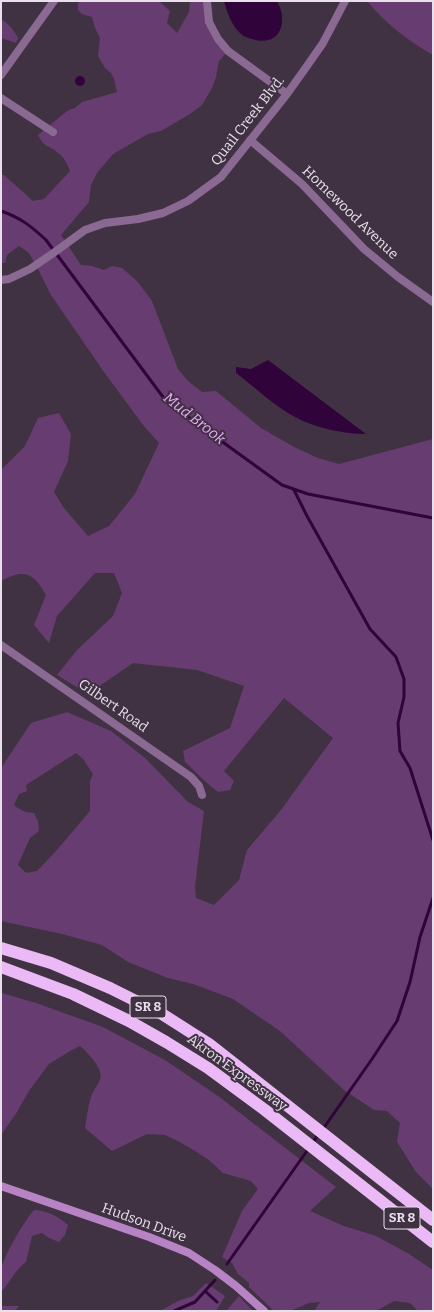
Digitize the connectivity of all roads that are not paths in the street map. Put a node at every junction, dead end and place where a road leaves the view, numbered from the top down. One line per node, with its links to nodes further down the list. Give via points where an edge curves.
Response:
1 (54, 1): 4 (street)
2 (208, 1): 5 (street, via 209,22 228,51)
3 (345, 1): 5 (street, Quail Creek Blvd., via 323,43)
4 (1, 75)
5 (287, 94): 8 (street, Quail Creek Blvd.)
6 (1, 98): 7 (street)
7 (53, 132)
8 (250, 140): 9 (street, Quail Creek Blvd., via 221,177 188,201 163,213 105,223 85,230 30,269); 10 (street, Homewood Avenue, via 302,184 364,249)
9 (1, 280)
10 (433, 302)
11 (1, 645): 12 (street, Gilbert Road, via 191,777)
12 (202, 795)
13 (1, 948): 16 (highway, Akron Expressway / SR 8, via 51,963 110,988 162,1014 210,1044)
14 (1, 967): 17 (highway, Akron Expressway / SR 8, via 73,994 129,1021 208,1068)
15 (1, 1186): 18 (street, Hudson Drive, via 149,1237 189,1254 215,1270)
16 (433, 1220)
17 (433, 1242)
18 (264, 1311)

